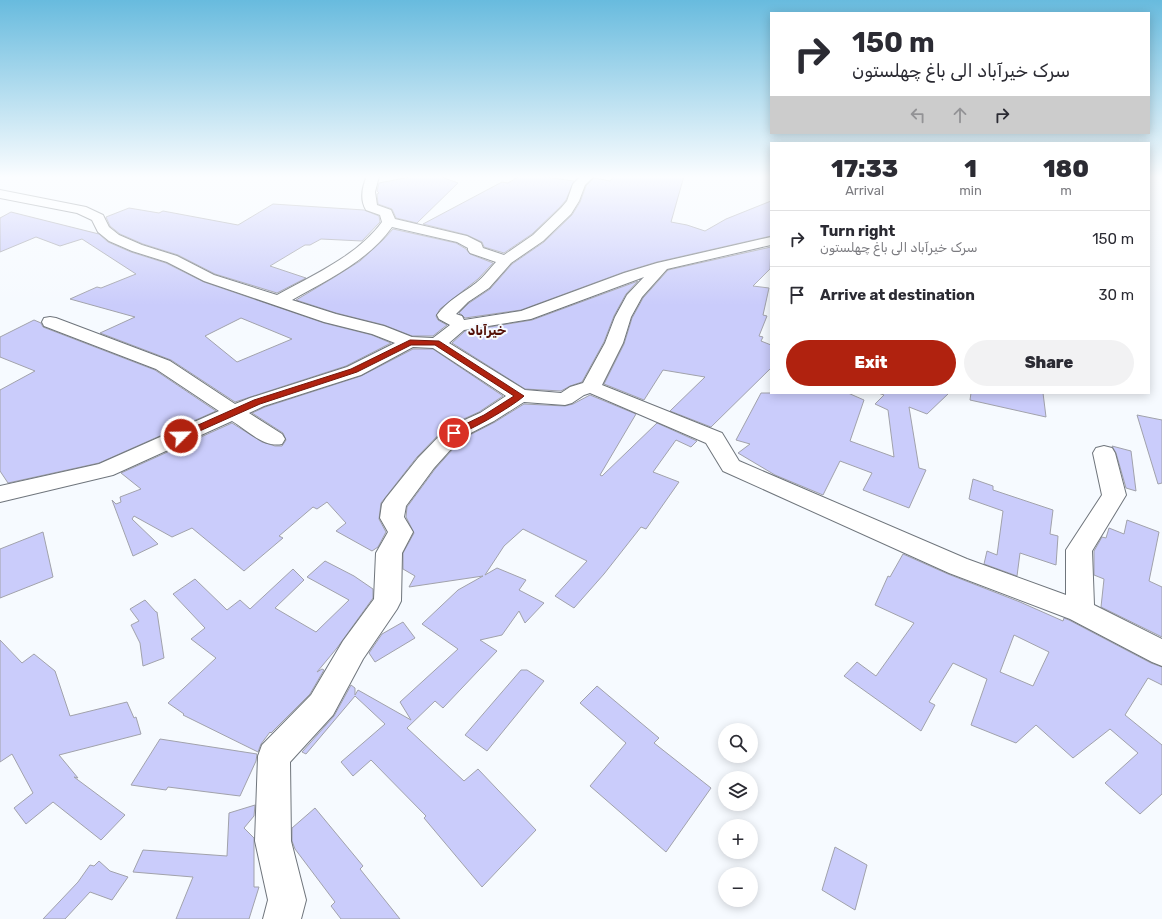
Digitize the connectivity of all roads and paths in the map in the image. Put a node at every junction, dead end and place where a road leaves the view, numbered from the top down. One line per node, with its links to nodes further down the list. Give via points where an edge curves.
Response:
1 (98, 219): 8 (street, via 103,229 114,238 172,260 209,278)
2 (388, 219): 4 (street)
3 (557, 219): 6 (street, via 538,238)
4 (389, 222): 6 (street, via 462,239 476,246 475,250); 8 (street, via 362,252)
5 (770, 241): 7 (street)
6 (506, 260): 10 (street, via 483,285 462,299 445,315 456,320)
7 (662, 266): 10 (street, via 525,315); 13 (street, via 635,295)
8 (278, 301): 11 (street)
9 (50, 322): 15 (street, via 163,364)
10 (460, 326): 12 (street)
11 (410, 342): 12 (street); 15 (street, via 354,371 257,402)
12 (437, 343): 14 (street)
13 (591, 387): 14 (street, via 577,390 565,399); 19 (street, via 714,438 731,466 958,566)
14 (520, 396): 21 (street, via 454,433 426,463 394,504 392,518 401,532 389,553 387,601 353,650 322,705 274,756 273,841 287,900)
15 (235, 413): 16 (street); 18 (street, via 105,470)
16 (274, 439)
17 (1104, 453): 19 (street, via 1114,495 1079,550)
18 (0, 494)
19 (1080, 611): 20 (street)
20 (1162, 653)
21 (282, 919)

